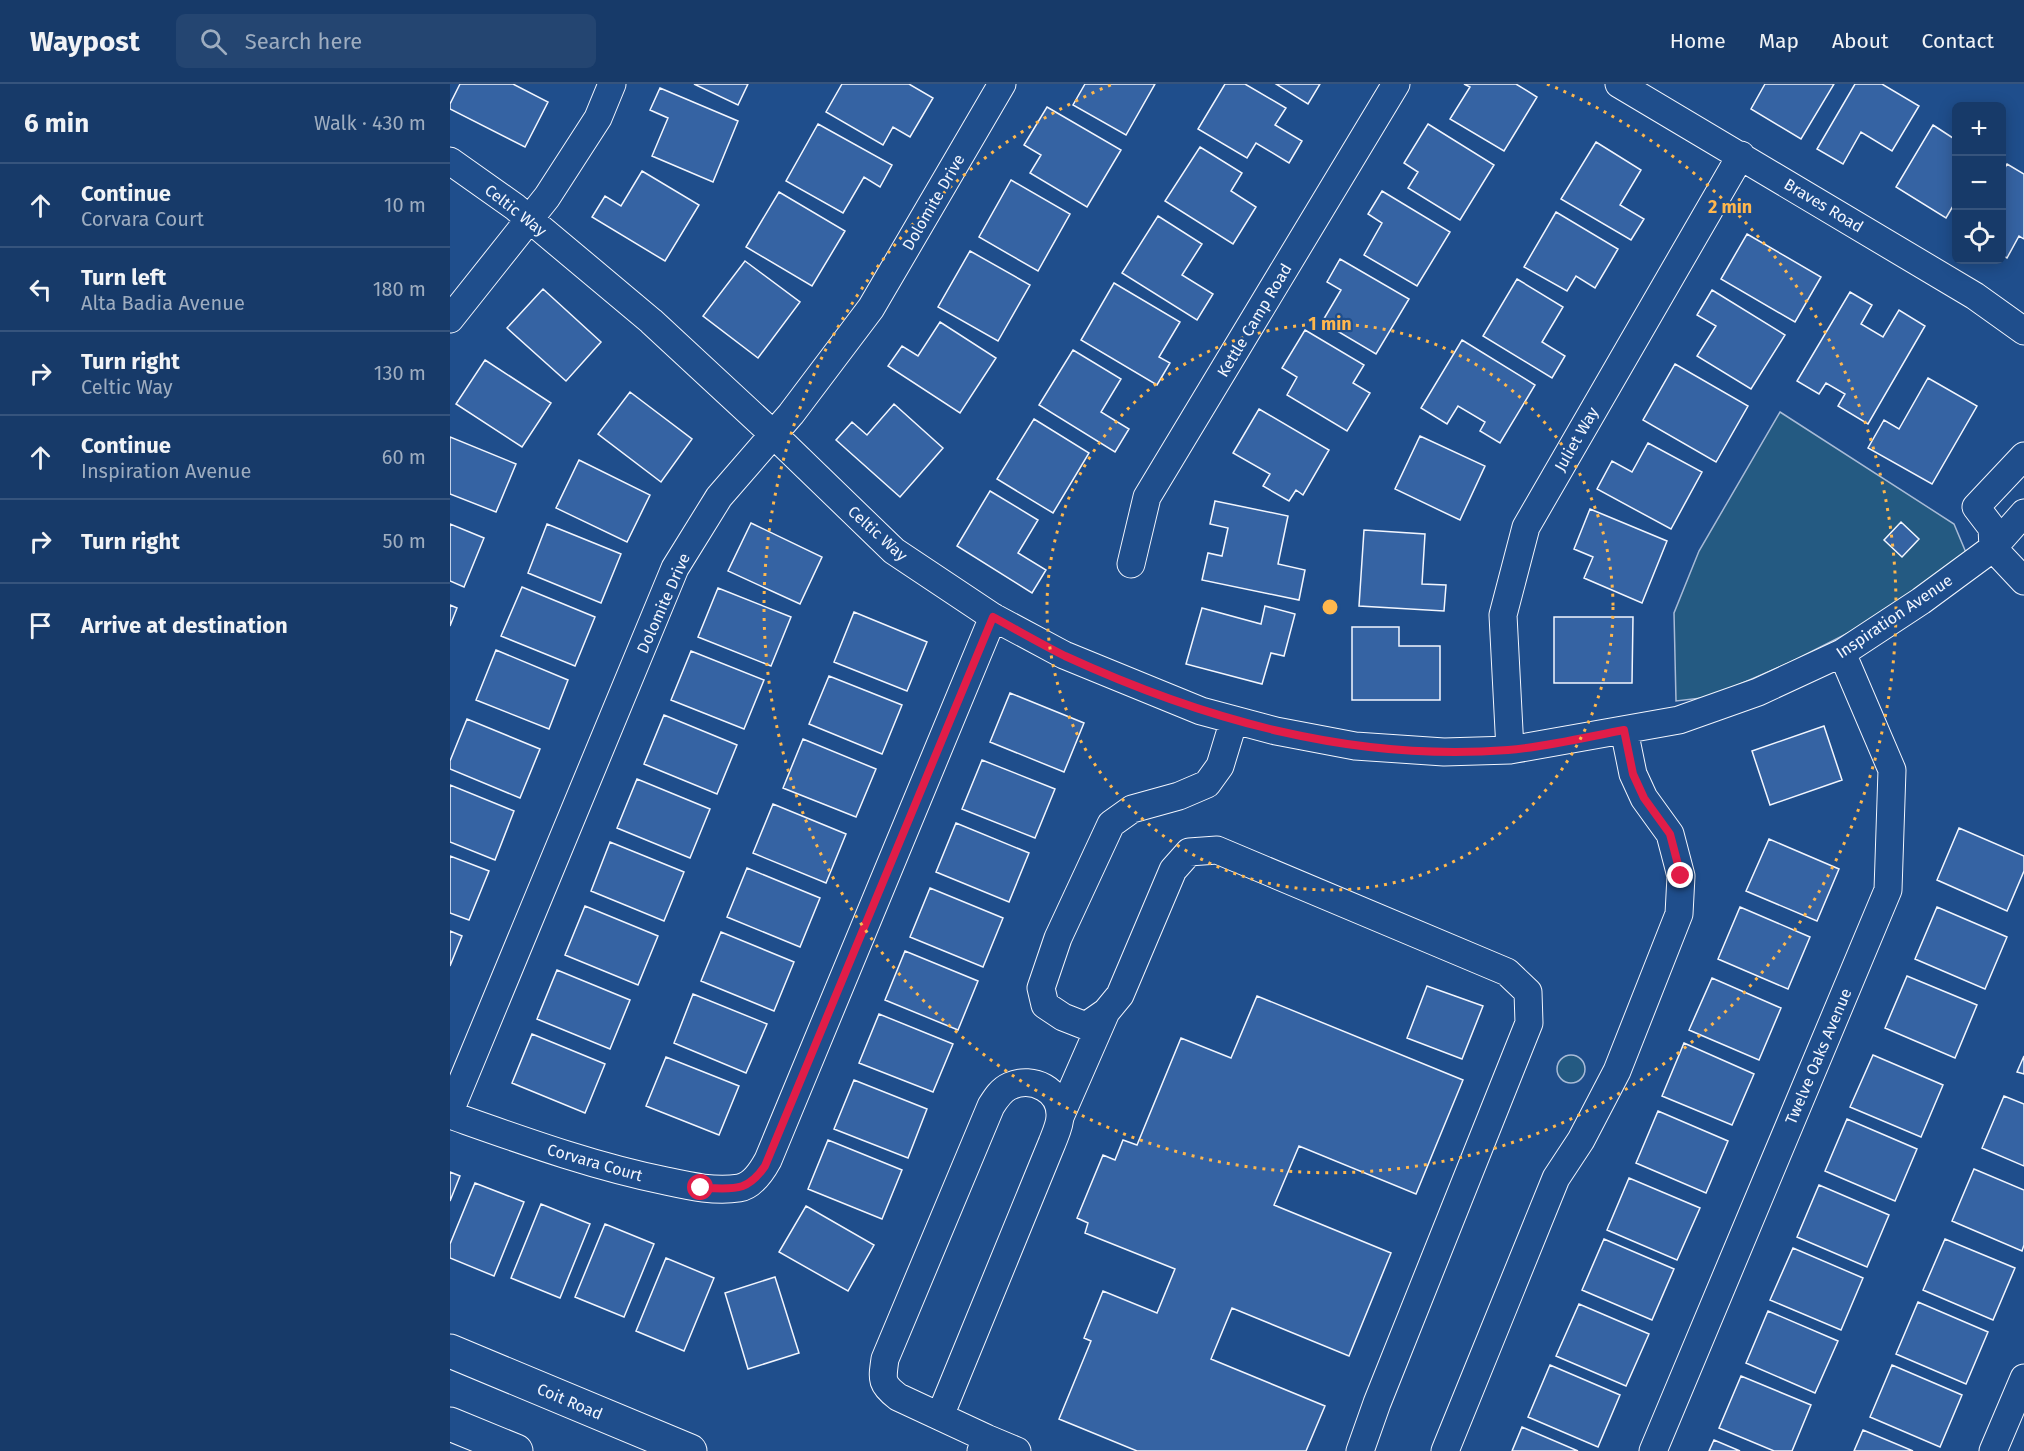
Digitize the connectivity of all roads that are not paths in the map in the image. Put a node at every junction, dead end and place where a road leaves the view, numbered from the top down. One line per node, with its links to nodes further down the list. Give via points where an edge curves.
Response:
1 (612, 84): 7 (street, via 598,118)
2 (1002, 84): 10 (street, Dolomite Drive, via 871,308)
3 (1396, 84): 14 (street, Kettle Camp Road, via 1147,497)
4 (1620, 84): 5 (street, Braves Road)
5 (1741, 155): 9 (street, Braves Road, via 1975,296); 20 (street, Juliet Way, via 1526,527 1503,615)
6 (450, 161): 7 (street, Celtic Way)
7 (530, 219): 8 (street); 10 (street, Celtic Way, via 651,321)
8 (450, 319)
9 (2024, 331)
10 (773, 434): 16 (street, Celtic Way, via 894,551); 23 (street, Dolomite Drive, via 719,497 675,568)
11 (2024, 456): 13 (street, via 1976,507 1992,528)
12 (2024, 513): 13 (street, Inspiration Avenue)
13 (1993, 548): 15 (street); 17 (street, Inspiration Avenue)
14 (1131, 564)
15 (2024, 581)
16 (993, 617): 18 (street, Celtic Way, via 1064,655 1201,711); 23 (street, Corvara Court, via 759,1174 740,1188 701,1188 545,1149)
17 (1842, 653): 19 (street, Inspiration Avenue, via 1739,699 1679,720); 35 (street, Twelve Oaks Avenue, via 1892,770 1888,890)
18 (1234, 720): 21 (street, Celtic Way, via 1355,746); 22 (street, via 1221,766 1207,784 1132,809 1111,824 1058,938 1041,988 1045,1005 1086,1026)
19 (1624, 730): 20 (street, Inspiration Avenue); 34 (street, via 1633,774 1644,798 1670,834 1681,876 1679,914 1617,1071 1556,1178)
20 (1510, 750): 21 (street, Inspiration Avenue)
21 (1430, 751)
22 (1106, 1012): 24 (street); 33 (street, via 1120,995 1173,870 1189,852 1217,850 1507,972 1528,992 1529,1023)
23 (450, 1113)
24 (1060, 1117): 27 (street); 27 (street, via 1058,1100 1039,1085 1010,1086 998,1094 885,1359 882,1380 887,1389)
25 (450, 1352): 31 (main road, Coit Road)
26 (2024, 1378): 36 (street)
27 (940, 1416): 29 (street)
28 (450, 1424): 30 (main road)
29 (984, 1445): 32 (street)
30 (516, 1451)
31 (690, 1451)
32 (1017, 1451)
33 (1360, 1451)
34 (1445, 1451)
35 (1653, 1451)
36 (1993, 1451)

